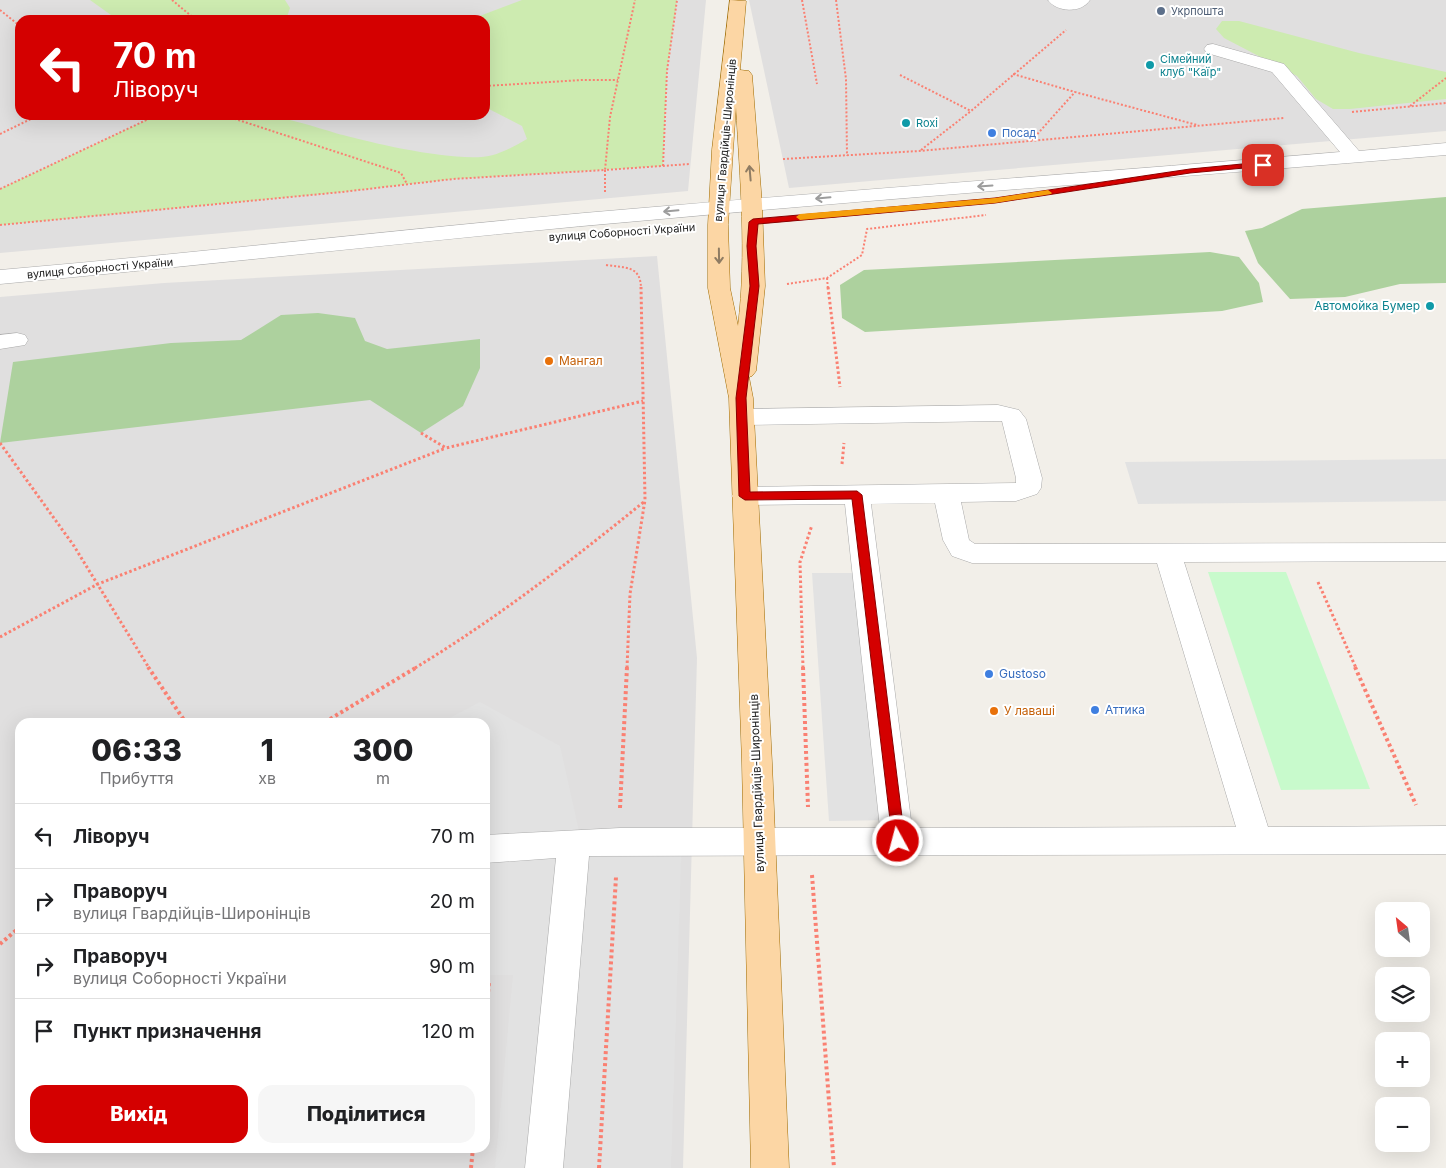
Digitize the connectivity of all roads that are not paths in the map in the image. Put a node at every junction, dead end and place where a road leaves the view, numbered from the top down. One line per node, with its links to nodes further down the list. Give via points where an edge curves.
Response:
1 (1056, 0): 2 (street, via 1074,6)
2 (1082, 0)
3 (738, 1): 7 (main road, вулиця Гвардійців-Широнінців, one-way to 3); 8 (main road, вулиця Гвардійців-Широнінців, via 722,150)
4 (1213, 49): 6 (street, via 1278,68)
5 (1446, 149): 6 (street, вулиця Соборності України)
6 (1354, 157): 7 (street, вулиця Соборності України, via 1190,171 995,201)
7 (753, 213): 8 (street, вулиця Соборності України); 10 (main road, вулиця Гвардійців-Широнінців, via 754,286)
8 (719, 216): 9 (street, вулиця Соборності України, via 606,234 201,259); 10 (main road, вулиця Гвардійців-Широнінців, one-way to 10, via 720,288)
9 (0, 277)
10 (741, 407): 11 (street, via 842,414 1010,415 1014,419 1029,478 1028,488 1016,492); 13 (main road, вулиця Гвардійців-Широнінців)
11 (946, 494): 12 (street); 15 (street, via 956,540 961,549 972,554)
12 (857, 495): 13 (street); 19 (street)
13 (745, 496): 18 (main road, вулиця Гвардійців-Широнінців)
14 (1446, 552): 15 (street)
15 (1168, 553): 16 (street)
16 (1256, 840): 17 (street); 19 (street)
17 (1439, 840)
18 (759, 841): 19 (street); 20 (street); 23 (main road, вулиця Гвардійців-Широнінців)
19 (898, 841)
20 (574, 843): 21 (street); 22 (street)
21 (490, 849)
22 (544, 1168)
23 (770, 1168)

